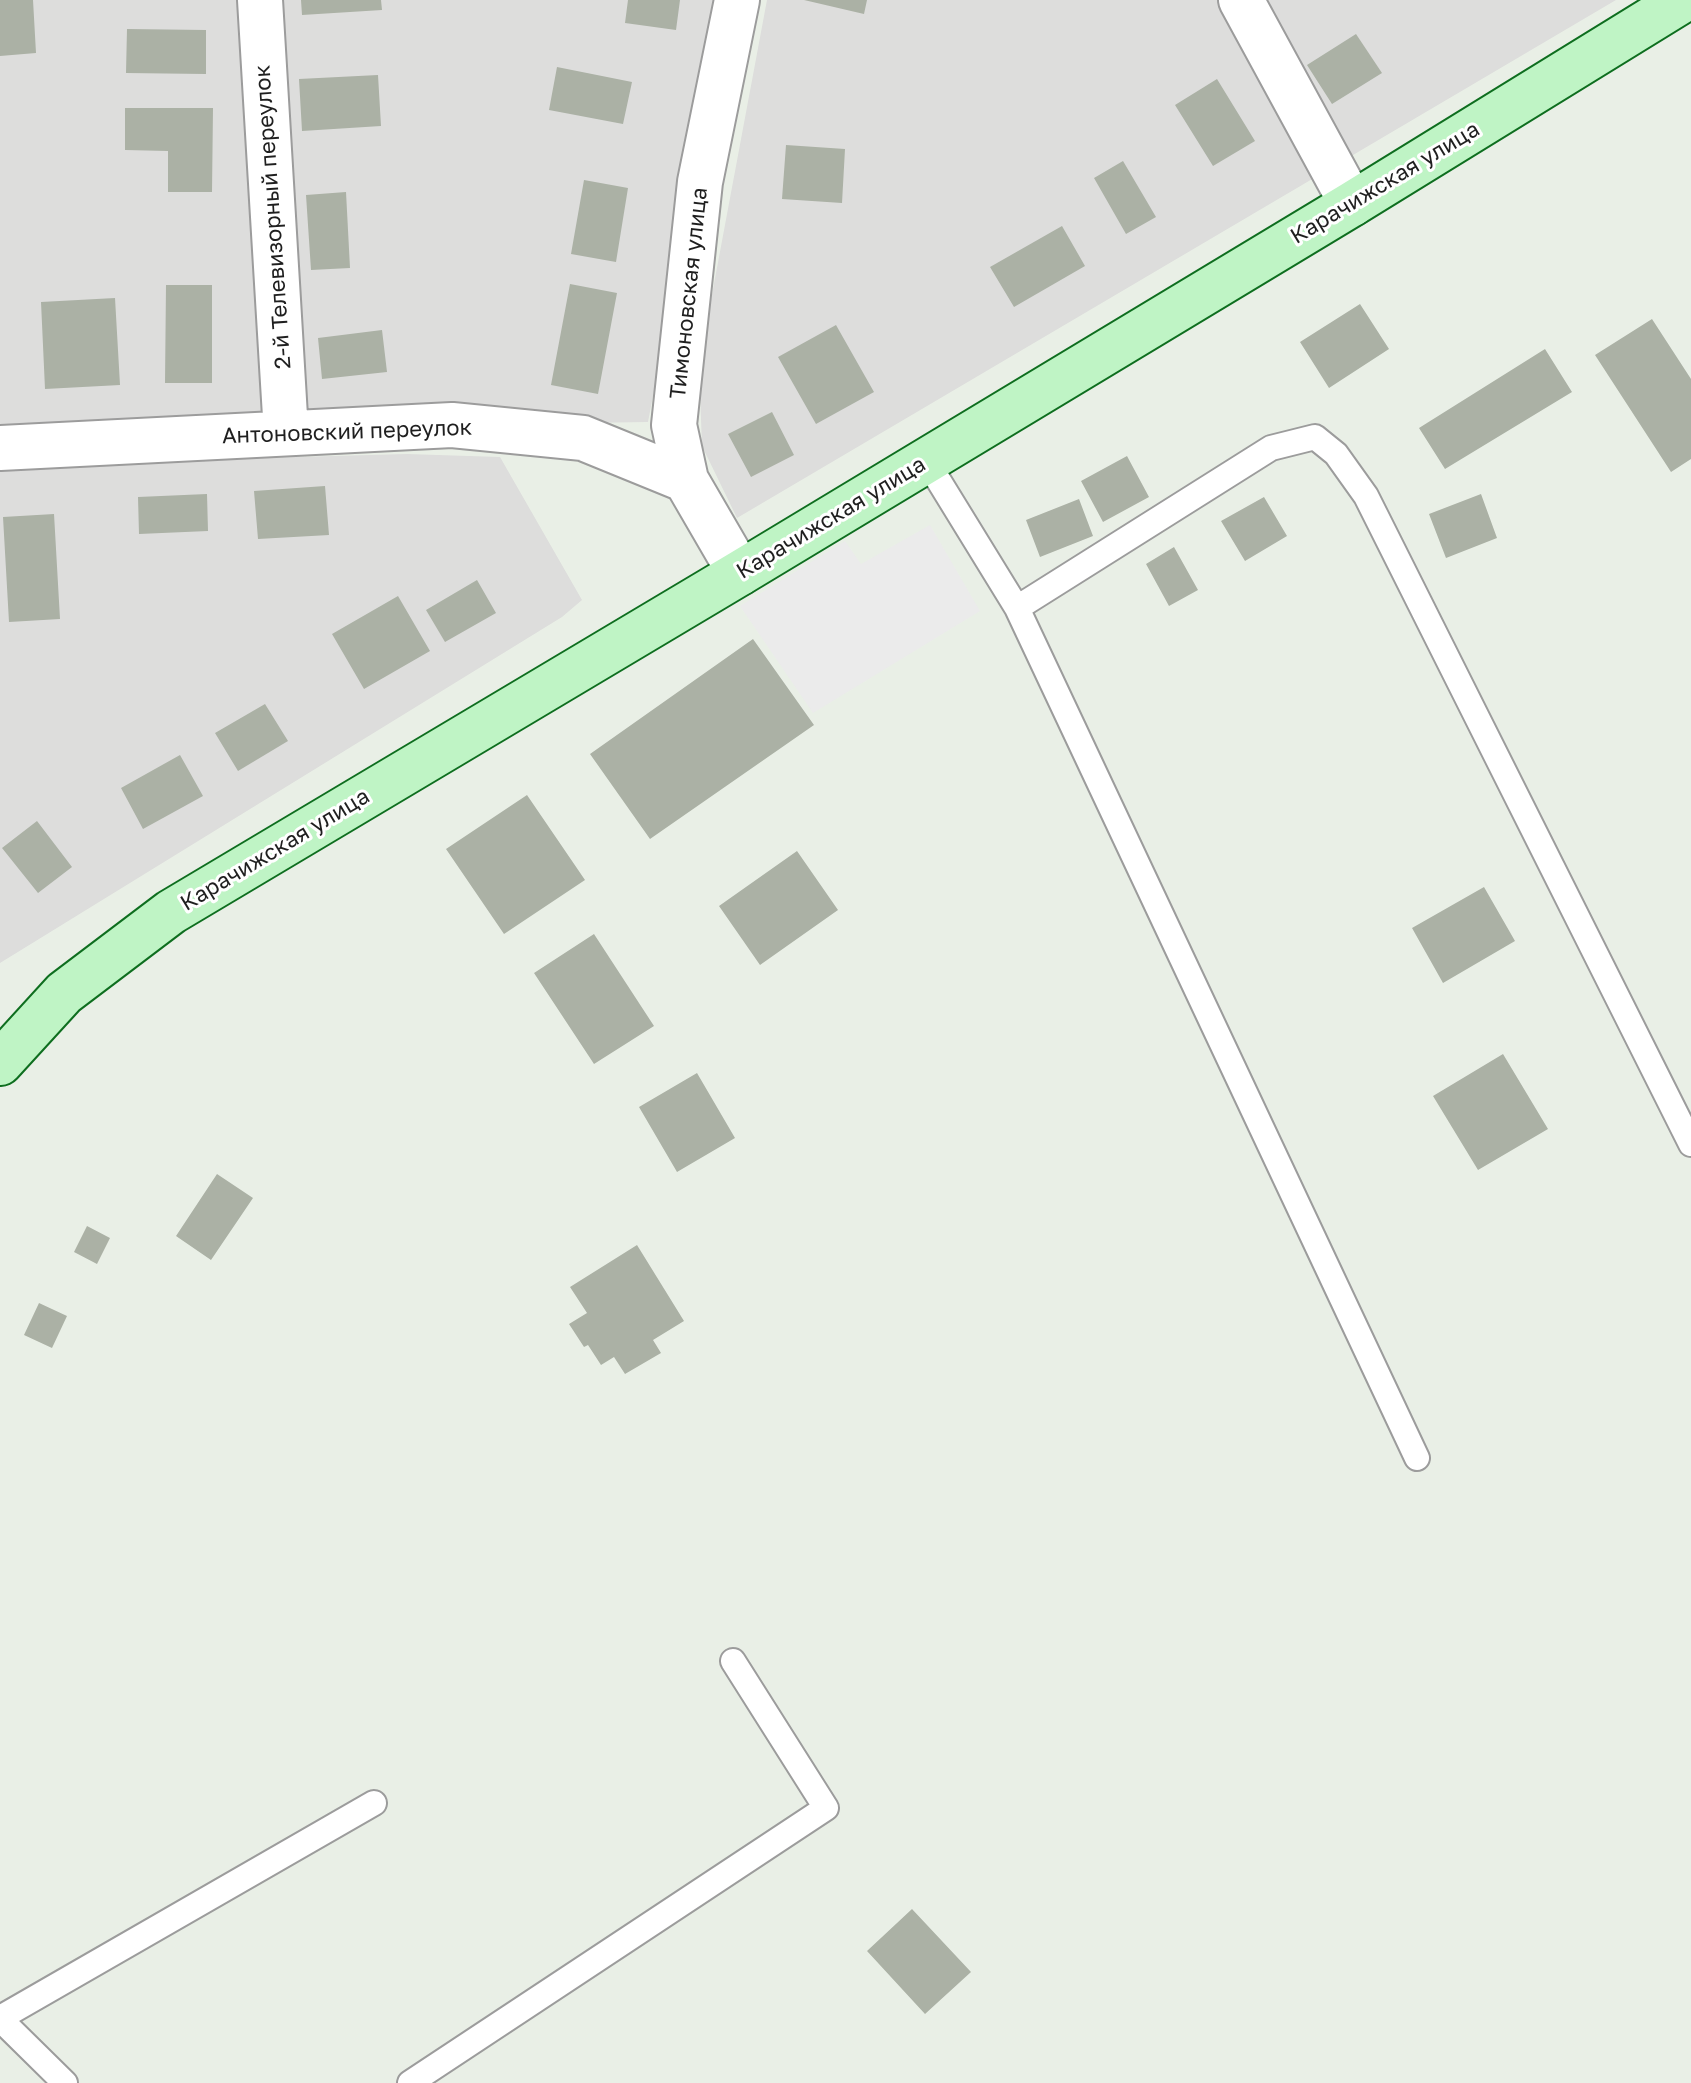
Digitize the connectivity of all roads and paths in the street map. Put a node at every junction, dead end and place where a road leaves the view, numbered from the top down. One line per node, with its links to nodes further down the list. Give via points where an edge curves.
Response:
1 (260, 0): 6 (street, 2-й Телевизорный переулок)
2 (737, 0): 9 (street, Тимоновская улица, via 700,182 674,425)
3 (1241, 0): 5 (street)
4 (1683, 0): 5 (main road, Карачижская улица)
5 (1352, 204): 8 (main road, Карачижская улица)
6 (286, 433): 7 (street, Антоновский переулок); 9 (street, Антоновский переулок, via 452,425 583,438)
7 (0, 448)
8 (926, 460): 10 (main road, Карачижская улица); 11 (lane)
9 (686, 480): 10 (street, Тимоновская улица)
10 (740, 573): 12 (main road, Карачижская улица, via 171,912)
11 (1017, 608): 15 (lane, via 1271,448 1315,437 1336,454 1366,496); 16 (lane)
12 (64, 993): 13 (street); 14 (main road, Карачижская улица)
13 (0, 1030)
14 (0, 1063)
15 (1691, 1144)
16 (1417, 1458)
17 (733, 1661): 21 (lane, via 826,1808)
18 (374, 1803): 19 (lane)
19 (0, 2018): 20 (lane)
20 (65, 2083)
21 (410, 2083)

